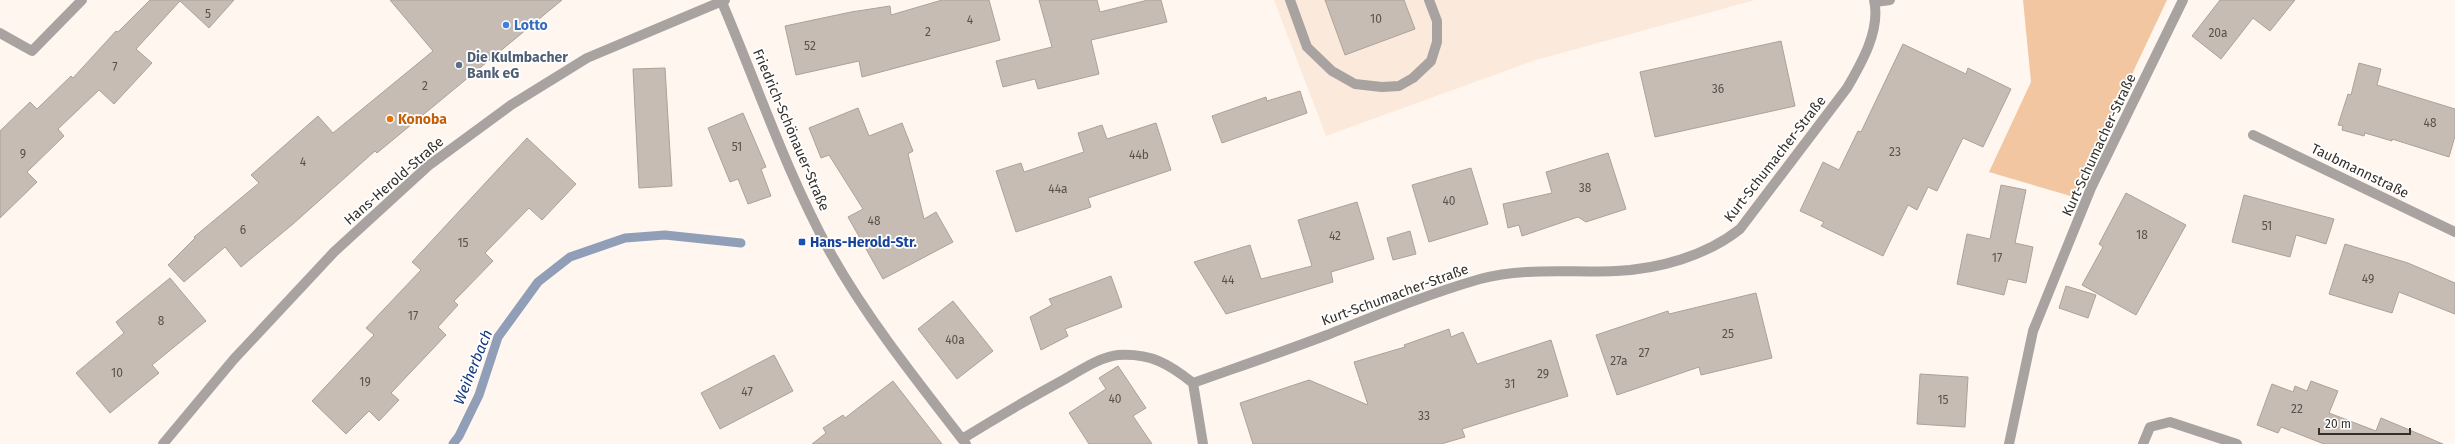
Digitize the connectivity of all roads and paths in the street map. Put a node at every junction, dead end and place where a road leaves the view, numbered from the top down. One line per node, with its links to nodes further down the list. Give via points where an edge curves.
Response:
1 (82, 0): 8 (street, via 32,51)
2 (722, 0): 12 (street, Friedrich-Schönauer-Straße, via 796,184 831,252 906,366); 13 (street, Hans-Herold-Straße, via 587,58 511,105 428,166 334,252 234,359)
3 (1290, 0): 4 (street, via 1307,47 1332,71 1355,84 1382,87 1399,86 1413,78 1431,61 1436,42 1437,21)
4 (1429, 0)
5 (1890, 0): 7 (street, Kurt-Schumacher-Straße)
6 (2183, 0): 15 (street, Kurt-Schumacher-Straße, via 2091,188 2033,331)
7 (1875, 1): 11 (street, Kurt-Schumacher-Straße, via 1874,27 1861,63 1847,88 1740,229 1722,243 1659,265 1616,271 1552,270 1482,279 1423,298)
8 (0, 33)
9 (2253, 135): 10 (street, Taubmannstraße)
10 (2455, 232)
11 (1193, 383): 12 (street, via 1167,363 1117,355 1093,363 1003,413); 14 (street)
12 (964, 442)
13 (163, 444)
14 (1203, 444)
15 (2009, 444)
16 (2143, 444): 17 (street, via 2150,427 2170,422)
17 (2236, 444)

